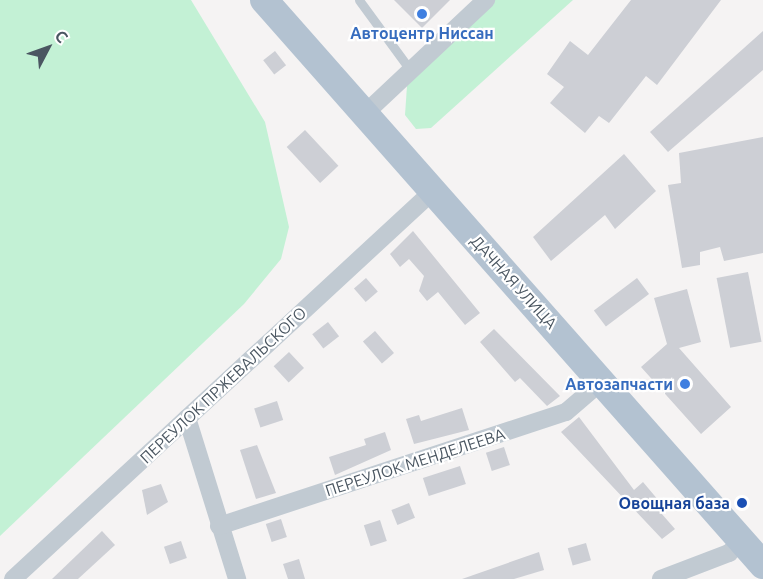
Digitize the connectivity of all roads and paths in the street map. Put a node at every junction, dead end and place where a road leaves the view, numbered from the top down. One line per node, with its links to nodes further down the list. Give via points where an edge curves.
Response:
1 (264, 0): 6 (main road, ДАЧНАЯ УЛИЦА)
2 (280, 0): 6 (main road, ДАЧНАЯ УЛИЦА)
3 (359, 0): 5 (lane)
4 (486, 0): 5 (street)
5 (411, 71): 6 (street)
6 (369, 109): 7 (main road, ДАЧНАЯ УЛИЦА); 8 (main road, ДАЧНАЯ УЛИЦА)
7 (434, 191): 8 (main road, ДАЧНАЯ УЛИЦА); 9 (street, ПЕРЕУЛОК ПРЖЕВАЛЬСКОГО)
8 (606, 377): 10 (street, ПЕРЕУЛОК МЕНДЕЛЕЕВА, via 566,412); 11 (main road, ДАЧНАЯ УЛИЦА)
9 (187, 418): 10 (street); 13 (street, ПЕРЕУЛОК ПРЖЕВАЛЬСКОГО)
10 (219, 526): 14 (street)
11 (752, 540): 12 (main road, ДАЧНАЯ УЛИЦА); 15 (street)
12 (763, 565)
13 (13, 579)
14 (237, 579)
15 (661, 579)

